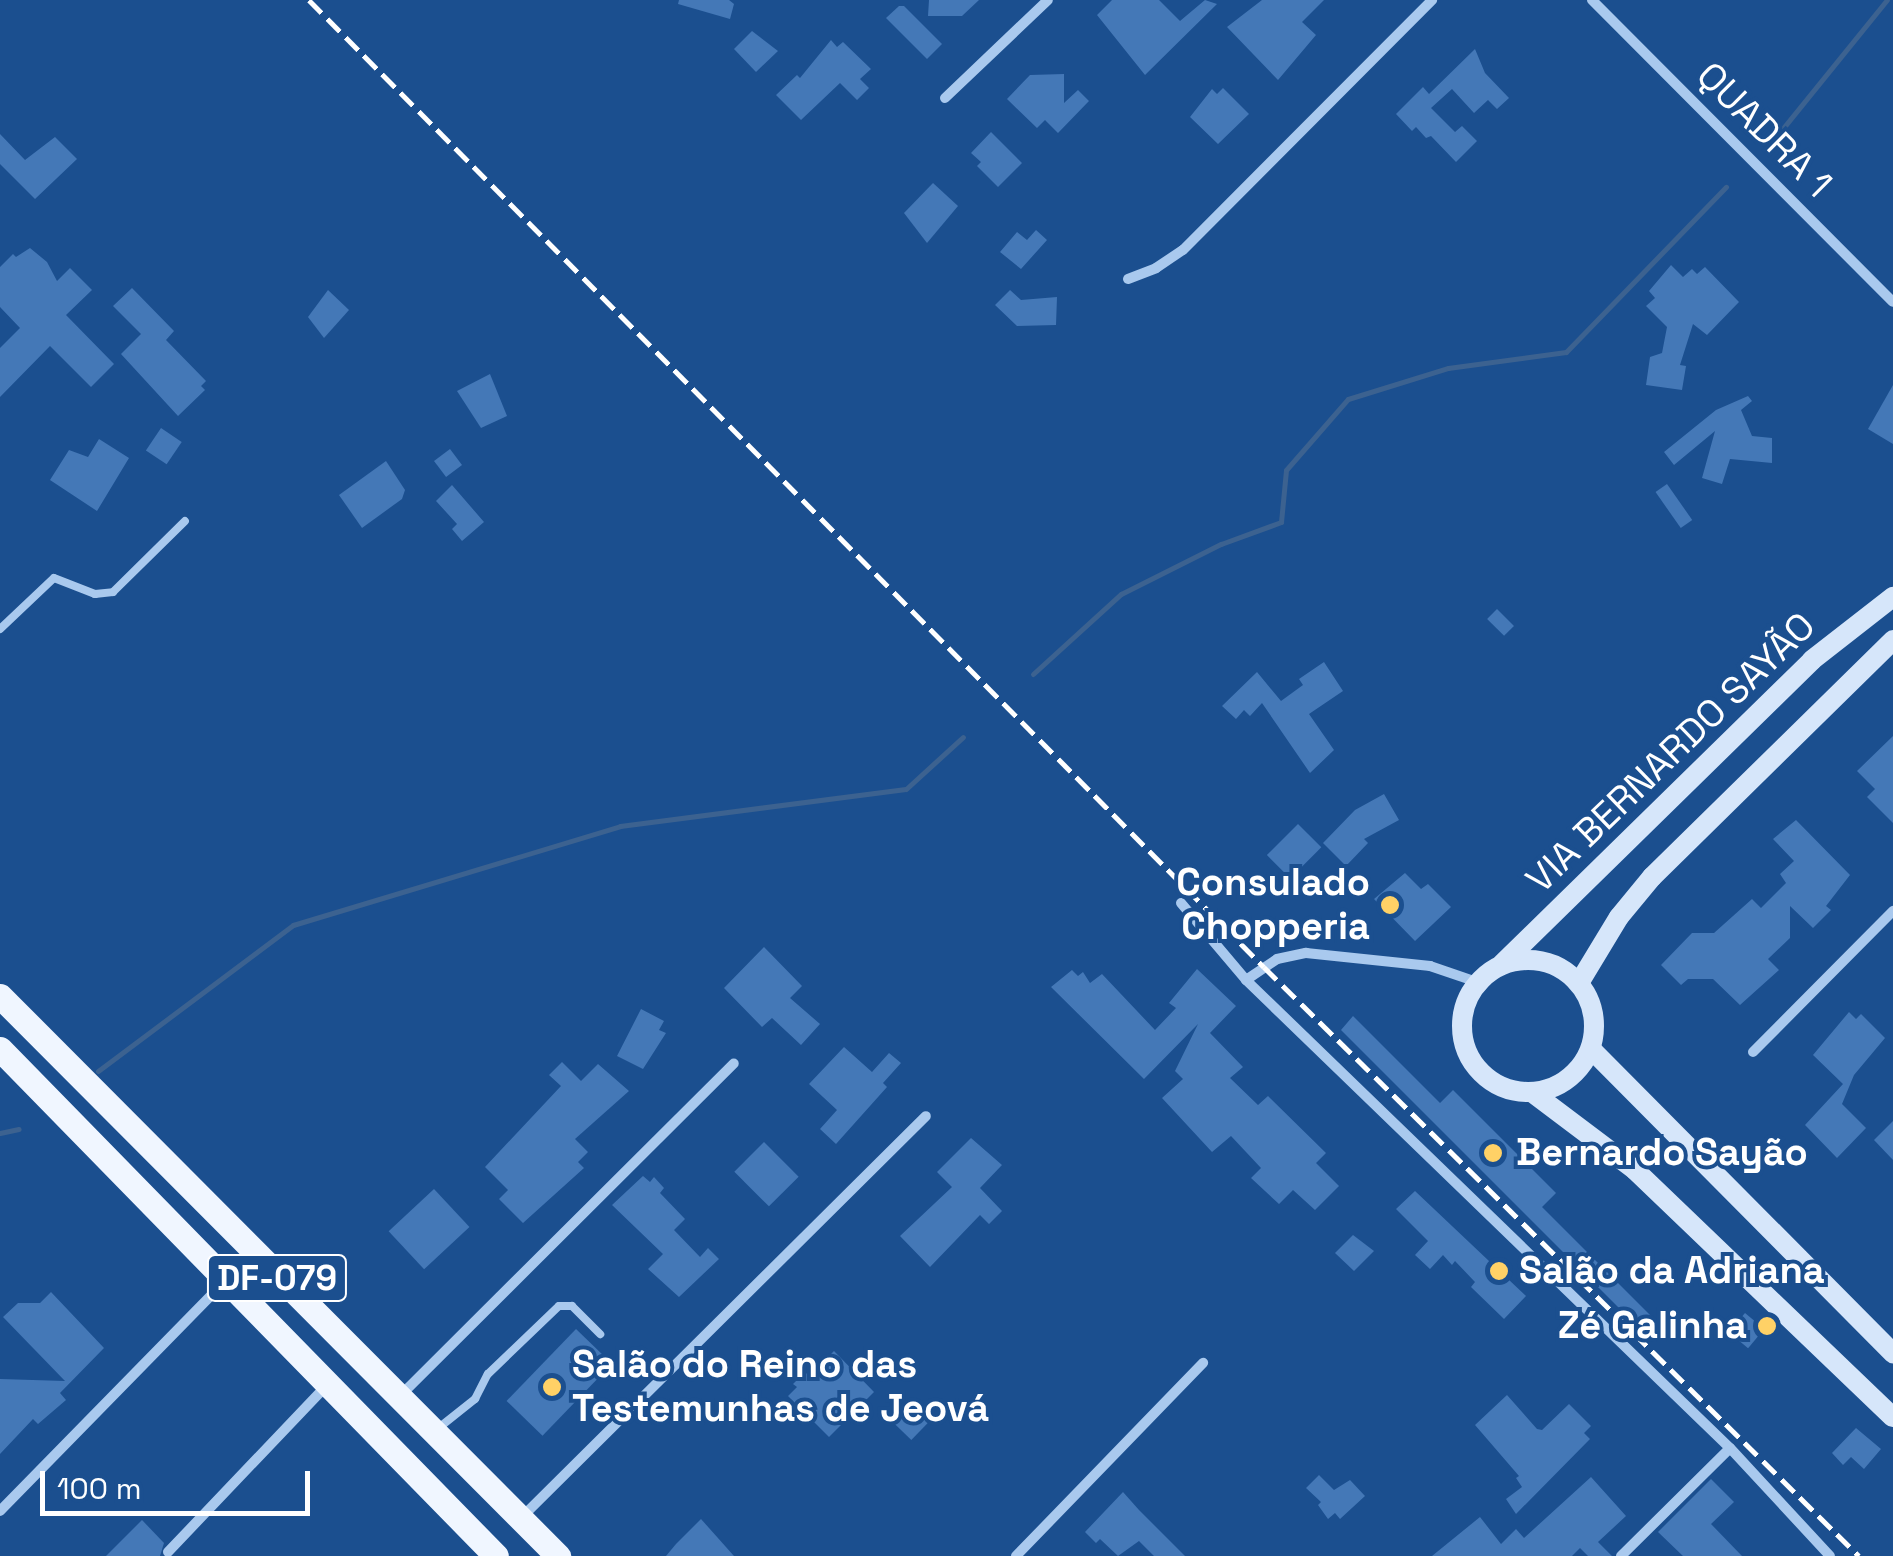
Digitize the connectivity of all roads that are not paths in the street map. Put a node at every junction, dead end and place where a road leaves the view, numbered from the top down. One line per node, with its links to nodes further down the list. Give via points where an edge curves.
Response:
1 (1048, 0): 4 (street)
2 (1432, 0): 5 (street, via 1183,250)
3 (1592, 0): 6 (street, QUADRA 1)
4 (945, 98)
5 (1128, 279)
6 (1893, 302)
7 (184, 521): 9 (lane, via 113,592 95,594 54,578)
8 (1893, 597): 13 (main road, VIA BERNARDO SAYÃO, via 1812,660)
9 (0, 628)
10 (1893, 640): 16 (main road, VIA BERNARDO SAYÃO, via 1652,877)
11 (1180, 903): 14 (street)
12 (1893, 911): 20 (street)
13 (1502, 964): 15 (main road); 16 (main road, via 1530,960 1557,966)
14 (1246, 980): 15 (street, via 1277,960 1306,953 1430,966); 35 (street)
15 (1477, 982): 22 (main road, via 1462,1010 1462,1041 1476,1070 1502,1088)
16 (1580, 983): 19 (main road, via 1594,1014)
17 (0, 996): 28 (main road, DF-079)
18 (0, 1049): 24 (main road, DF-079)
19 (1591, 1049): 22 (main road, via 1569,1080); 27 (main road)
20 (1753, 1052)
21 (734, 1063): 31 (street)
22 (1533, 1093): 32 (main road, via 1636,1170)
23 (926, 1116): 37 (street)
24 (228, 1278): 26 (main road, DF-079); 36 (street)
25 (600, 1334): 34 (lane, via 572,1306 559,1306)
26 (294, 1345): 28 (main road, via 332,1368); 30 (main road, DF-079)
27 (1893, 1353)
28 (355, 1354): 31 (main road, DF-079)
29 (1203, 1363): 41 (street)
30 (329, 1383): 33 (main road, DF-079); 38 (street)
31 (398, 1398): 34 (main road, DF-079)
32 (1893, 1417)
33 (366, 1419): 34 (main road, via 386,1408); 39 (main road, DF-079)
34 (436, 1436): 37 (main road, DF-079)
35 (1730, 1448): 42 (street); 43 (street)
36 (0, 1511)
37 (521, 1518): 40 (main road, DF-079)
38 (168, 1552)
39 (496, 1556)
40 (558, 1556)
41 (1016, 1556)
42 (1622, 1556)
43 (1830, 1556)

